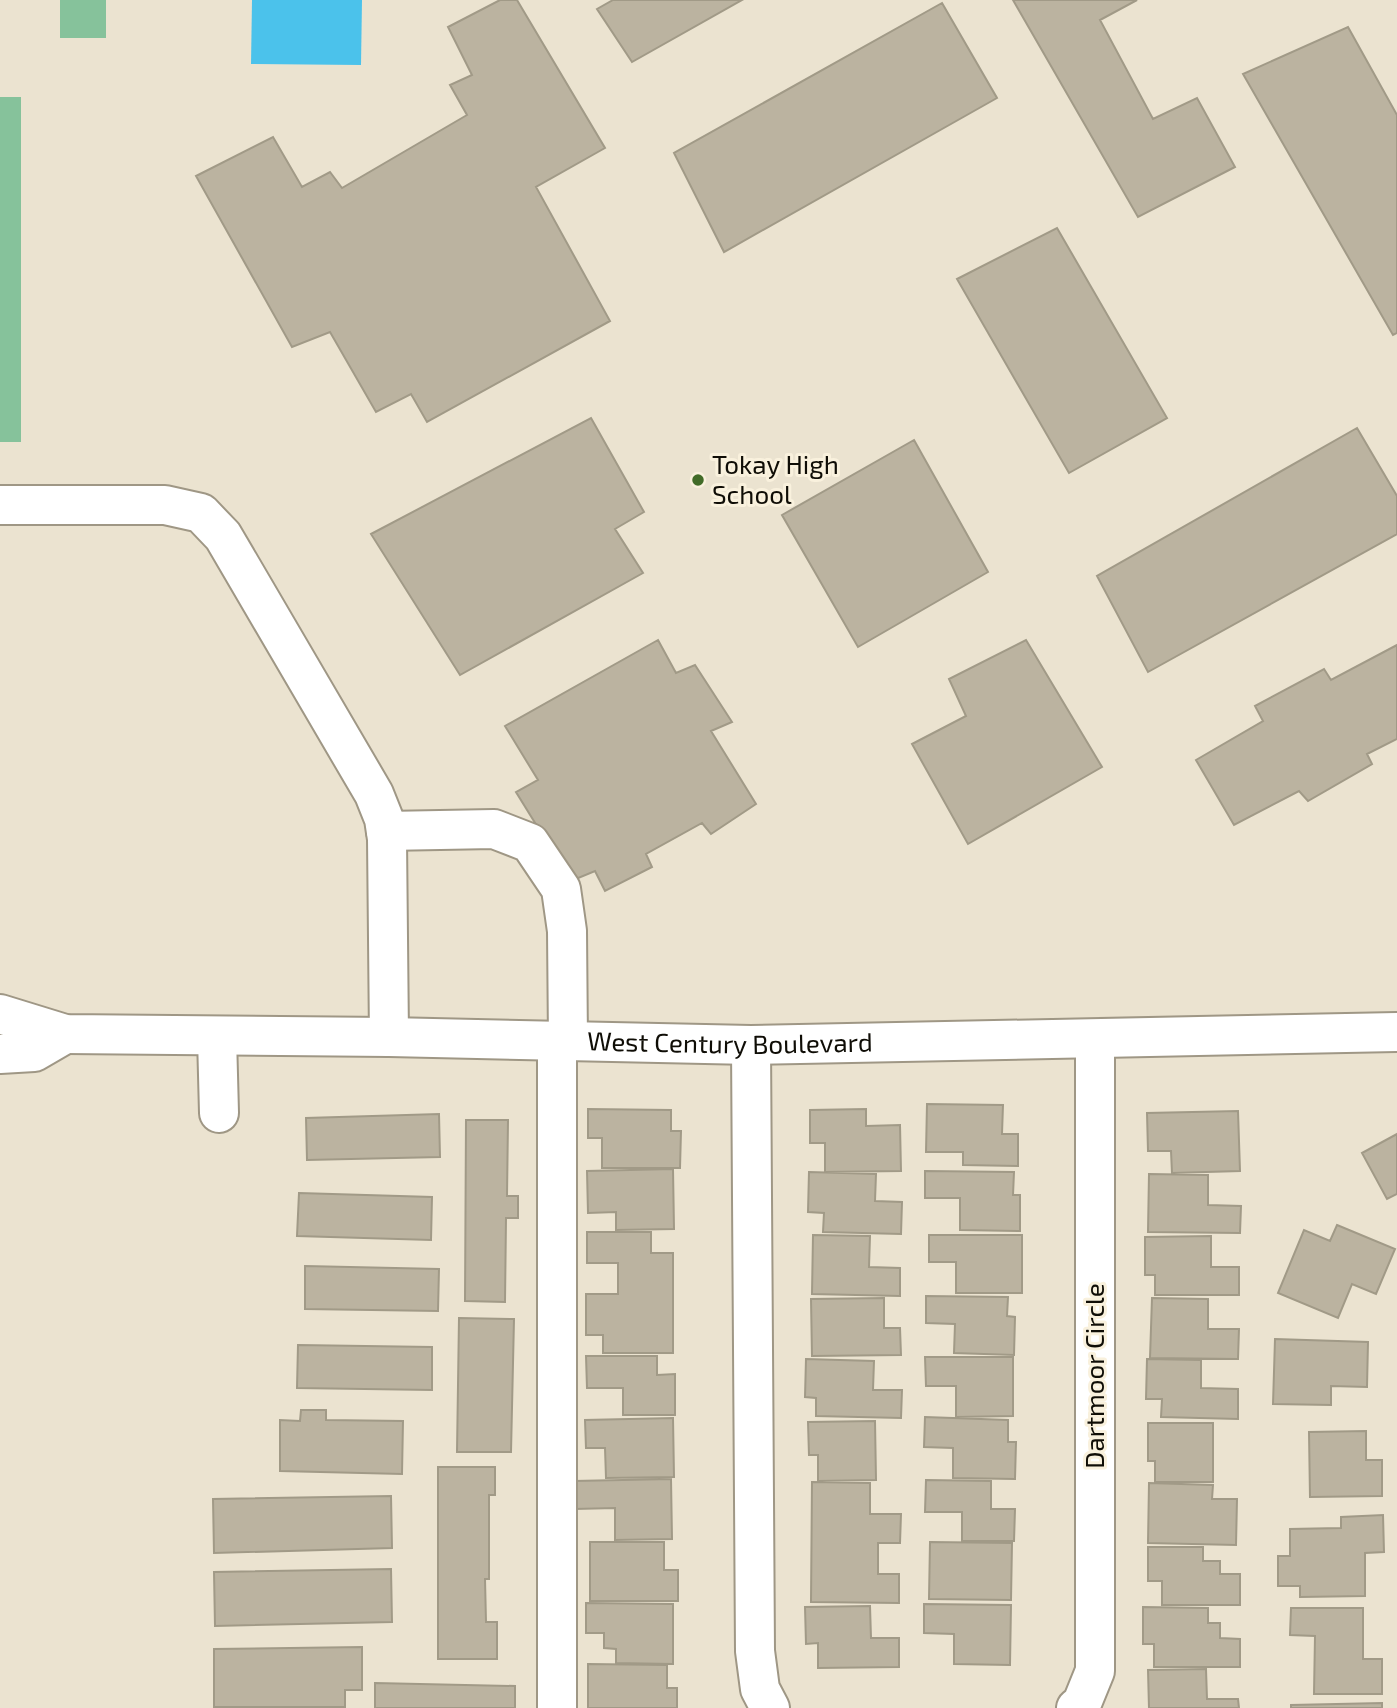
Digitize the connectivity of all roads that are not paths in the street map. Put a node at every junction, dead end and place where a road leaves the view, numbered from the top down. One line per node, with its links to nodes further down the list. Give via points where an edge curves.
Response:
1 (0, 505): 2 (street, via 165,505 201,513 223,536 374,794)
2 (386, 831): 7 (street); 9 (street, via 494,829 530,843 561,889 567,930)
3 (0, 1014): 5 (street, West Century Boulevard)
4 (1397, 1032): 8 (street, West Century Boulevard)
5 (65, 1034): 6 (street, West Century Boulevard); 11 (street, via 34,1052)
6 (217, 1037): 7 (street, West Century Boulevard); 12 (street)
7 (389, 1037): 9 (street, West Century Boulevard)
8 (1095, 1040): 10 (street, West Century Boulevard); 15 (street, Dartmoor Circle, via 1095,1671)
9 (563, 1041): 10 (street, West Century Boulevard); 13 (street)
10 (751, 1045): 14 (street, via 755,1651 760,1689)
11 (0, 1054)
12 (219, 1113)
13 (557, 1708)
14 (771, 1708)
15 (1076, 1708)

